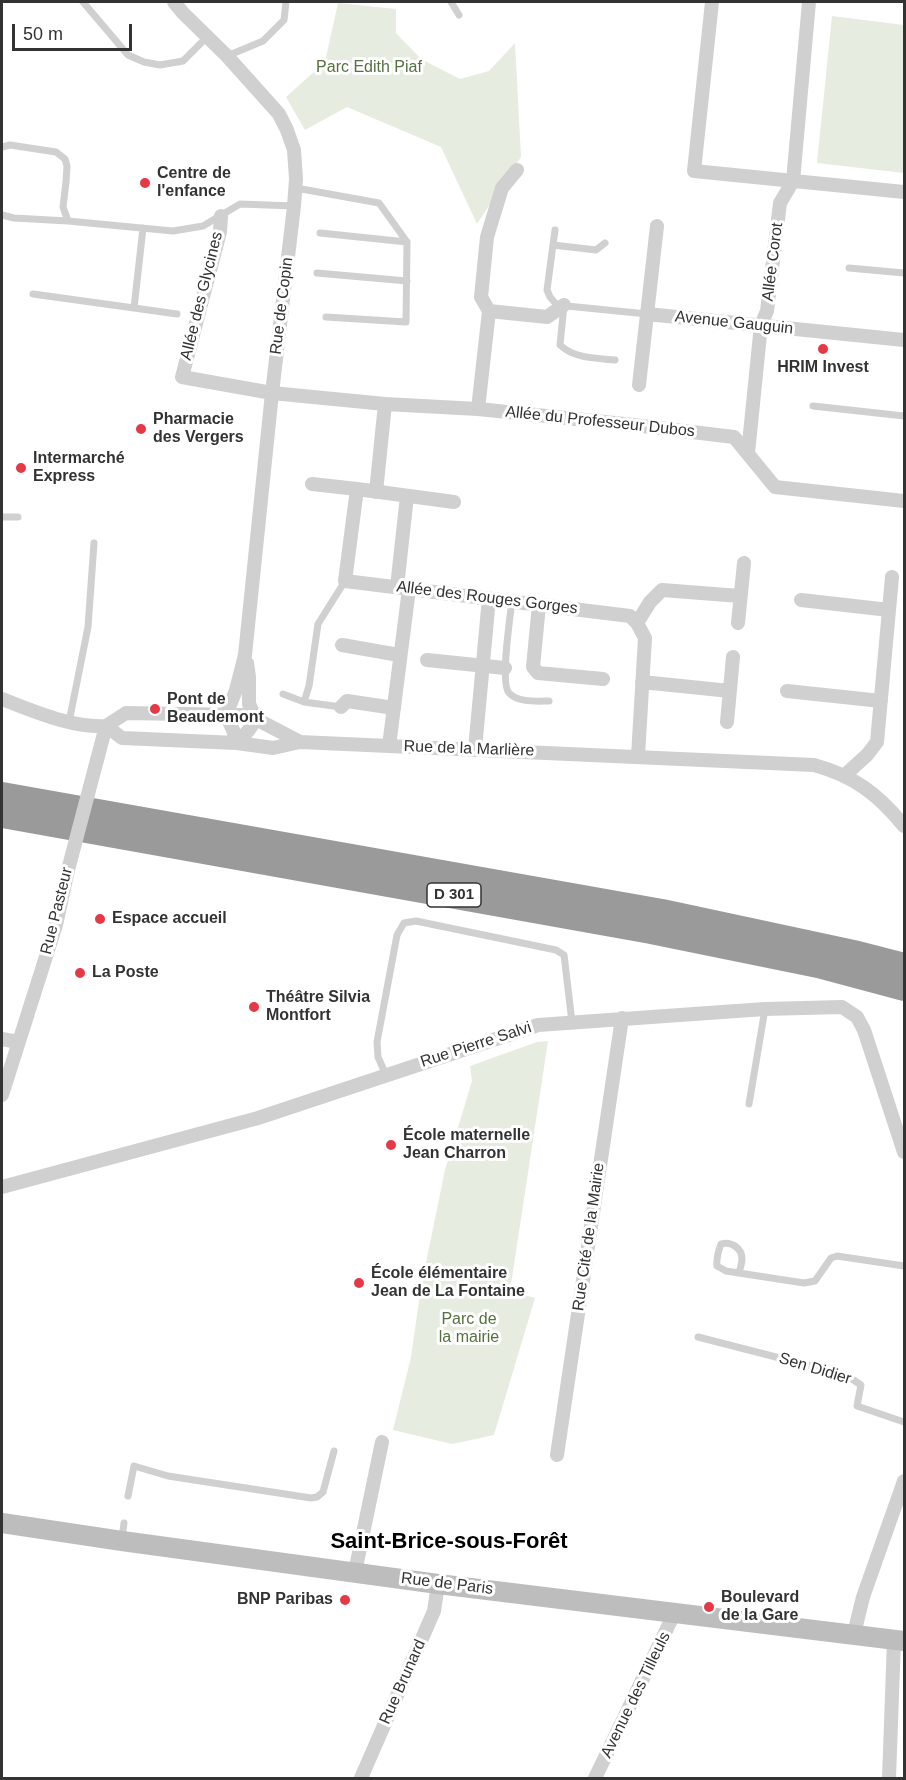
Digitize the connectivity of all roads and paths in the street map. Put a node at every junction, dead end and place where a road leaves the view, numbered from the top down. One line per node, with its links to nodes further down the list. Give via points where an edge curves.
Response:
1 (83, 2): 8 (lane, via 128,55 144,62 160,65 183,61)
2 (174, 2): 8 (street, Rue de Copin)
3 (286, 2): 9 (lane, via 284,20 263,40)
4 (451, 2): 7 (lane)
5 (712, 2): 12 (street, via 694,171)
6 (809, 2): 12 (street)
7 (459, 15)
8 (207, 37): 9 (street, Rue de Copin)
9 (227, 56): 13 (street, Rue de Copin, via 279,114 294,150)
10 (2, 147): 18 (lane, via 56,152 65,159 63,207)
11 (517, 170): 33 (street, via 502,188 487,237 481,297)
12 (793, 181): 14 (street); 37 (street, Allée Corot, via 780,203 767,311)
13 (296, 188): 15 (street, Rue de Copin); 23 (lane, via 379,202)
14 (904, 192)
15 (294, 206): 17 (lane, via 240,204); 42 (street, Rue de Copin)
16 (2, 215): 18 (lane)
17 (221, 216): 20 (lane, via 203,226 173,231); 40 (street, Allée des Glycines)
18 (68, 221): 20 (lane)
19 (657, 226): 35 (street)
20 (143, 228): 32 (lane)
21 (555, 231): 25 (lane)
22 (320, 233): 23 (lane)
23 (407, 242): 29 (lane)
24 (605, 243): 25 (lane, via 596,250)
25 (553, 245): 31 (lane, via 547,290 557,305)
26 (849, 268): 28 (lane)
27 (317, 273): 29 (lane)
28 (904, 273)
29 (406, 281): 36 (lane, via 406,322)
30 (33, 294): 32 (lane)
31 (564, 305): 33 (street, via 547,317); 35 (lane, Avenue Gauguin); 39 (lane, via 560,345 578,355)
32 (134, 308): 34 (lane)
33 (489, 311): 45 (street)
34 (177, 314)
35 (647, 314): 37 (street, Avenue Gauguin); 41 (street)
36 (326, 317)
37 (761, 325): 38 (street, Avenue Gauguin); 47 (street, Allée Corot)
38 (904, 340)
39 (615, 360)
40 (182, 376): 42 (street, Allée du Professeur Dubos)
41 (639, 385)
42 (272, 393): 43 (street, Allée du Professeur Dubos); 70 (street, Rue de Copin)
43 (386, 404): 45 (street, Allée du Professeur Dubos); 50 (street)
44 (813, 406): 46 (lane)
45 (478, 409): 47 (street, Allée du Professeur Dubos, via 734,437)
46 (904, 416)
47 (748, 453): 52 (street, Allée du Professeur Dubos, via 775,487)
48 (312, 484): 49 (street)
49 (357, 489): 50 (street); 59 (street)
50 (376, 492): 51 (street)
51 (407, 496): 53 (street); 60 (street)
52 (904, 501)
53 (454, 502)
54 (2, 517): 55 (lane)
55 (18, 517)
56 (94, 543): 89 (lane, via 88,627)
57 (744, 563): 61 (street)
58 (892, 577): 66 (street)
59 (345, 581): 60 (street, Allée des Rouges Gorges); 84 (lane, via 318,624)
60 (403, 588): 62 (street, Allée des Rouges Gorges); 71 (street)
61 (740, 596): 67 (street, via 662,590); 68 (street)
62 (489, 598): 64 (street, Allée des Rouges Gorges); 74 (street)
63 (801, 600): 66 (street)
64 (512, 601): 65 (street, Allée des Rouges Gorges); 75 (lane)
65 (539, 605): 67 (street, Allée des Rouges Gorges); 76 (street, via 533,667 538,673)
66 (889, 610): 83 (street)
67 (633, 619): 77 (street, via 645,638)
68 (738, 623)
69 (342, 645): 71 (street)
70 (245, 655): 87 (street, Rue de Copin); 88 (street, Rue de Copin, via 249,705)
71 (399, 655): 86 (street)
72 (734, 657): 78 (street)
73 (427, 660): 74 (street)
74 (483, 667): 75 (street); 95 (street)
75 (505, 668): 82 (lane, via 505,687 510,695)
76 (603, 679)
77 (642, 682): 78 (street); 96 (street)
78 (730, 691): 90 (street)
79 (787, 691): 83 (street)
80 (283, 694): 84 (lane)
81 (2, 699): 89 (street)
82 (549, 701)
83 (881, 701): 97 (street, via 877,742)
84 (304, 702): 85 (lane)
85 (341, 707): 86 (street, via 347,701)
86 (393, 708): 94 (street)
87 (226, 715): 88 (street, Rue de la Marlière); 91 (street, Rue de la Marlière, via 126,713); 92 (street)
88 (256, 719): 92 (street); 93 (street, Rue de la Marlière)
89 (69, 722): 91 (street)
90 (727, 722)
91 (106, 726): 92 (street, Rue de la Marlière, via 122,738); 107 (street, Rue Pasteur, bridge, via 56,925)
92 (237, 742): 93 (street, Rue de la Marlière, via 273,748)
93 (300, 742): 94 (street, Rue de la Marlière)
94 (389, 746): 95 (street, Rue de la Marlière)
95 (475, 749): 96 (street, Rue de la Marlière)
96 (638, 756): 97 (street, Rue de la Marlière, via 814,765)
97 (845, 775): 100 (street, Rue de la Marlière, via 890,809)
98 (2, 795): 101 (highway, D 301, via 662,912)
99 (2, 815): 102 (highway, D 301, via 651,931 818,965)
100 (904, 826)
101 (904, 966)
102 (904, 988)
103 (765, 1009): 104 (street, Rue Pierre Salvi); 110 (lane); 111 (street, Rue Pierre Salvi, via 842,1007 857,1017)
104 (622, 1018): 105 (street, Rue Pierre Salvi); 119 (street, Rue Cité de la Mairie)
105 (572, 1022): 108 (street, Rue Pierre Salvi, via 538,1025); 108 (lane, via 564,955 556,950 416,921 404,923 397,935 377,1042)
106 (2, 1039): 107 (street)
107 (18, 1042): 109 (street, Rue Pasteur)
108 (386, 1075): 112 (street, Rue Pierre Salvi, via 258,1118)
109 (2, 1095)
110 (748, 1104)
111 (904, 1152)
112 (2, 1187)
113 (904, 1266): 114 (lane, via 837,1256 831,1258 815,1281 804,1283)
114 (739, 1273): 114 (lane, via 717,1266 722,1244 731,1243 741,1251)
115 (698, 1337): 116 (lane, Sen Didier, via 846,1375 861,1385 857,1406)
116 (904, 1422)
117 (382, 1442): 123 (street)
118 (334, 1451): 121 (lane, via 323,1492 317,1497 168,1476 134,1466)
119 (557, 1455)
120 (904, 1481): 126 (street)
121 (128, 1496)
122 (2, 1523): 123 (street, Rue de Paris, via 123,1532)
123 (355, 1572): 124 (street, Rue de Paris)
124 (438, 1584): 125 (street, Rue de Paris); 128 (street, Rue Brunard, via 434,1611)
125 (675, 1612): 126 (street, Rue de Paris); 129 (street, Avenue des Tilleuls)
126 (854, 1634): 127 (street, Rue de Paris)
127 (899, 1640): 130 (street)
128 (361, 1779)
129 (595, 1779)
130 (889, 1779)

